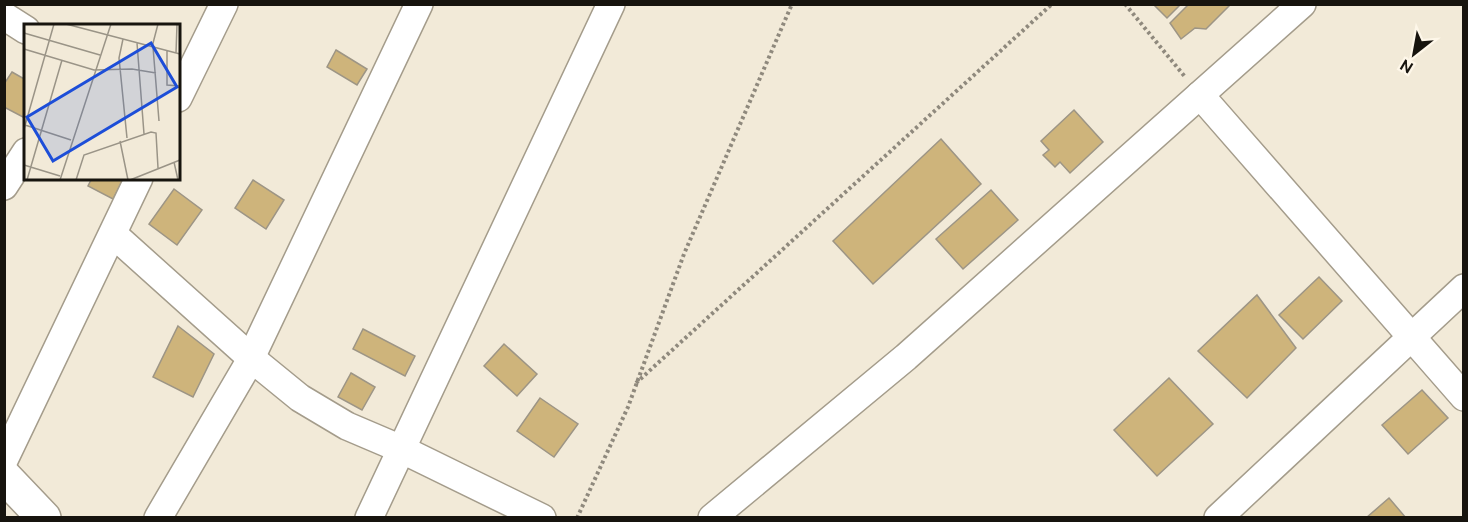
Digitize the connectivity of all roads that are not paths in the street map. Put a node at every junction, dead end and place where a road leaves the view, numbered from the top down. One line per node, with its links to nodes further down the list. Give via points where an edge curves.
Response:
1 (224, 4): 7 (street)
2 (419, 4): 15 (street)
3 (611, 4): 17 (street)
4 (1302, 4): 8 (street)
5 (4, 16): 6 (street)
6 (24, 29)
7 (180, 94)
8 (1200, 95): 14 (street); 23 (street, via 906,357)
9 (24, 155): 11 (street)
10 (138, 180): 12 (street)
11 (4, 186)
12 (113, 234): 15 (street); 18 (street)
13 (1464, 288): 14 (street)
14 (1410, 338): 16 (street); 24 (street)
15 (251, 358): 17 (street, via 300,398 347,426); 20 (street)
16 (1464, 397)
17 (401, 449): 21 (street); 22 (street)
18 (6, 477): 19 (main road)
19 (44, 518)
20 (158, 518)
21 (369, 518)
22 (542, 518)
23 (712, 518)
24 (1218, 518)

